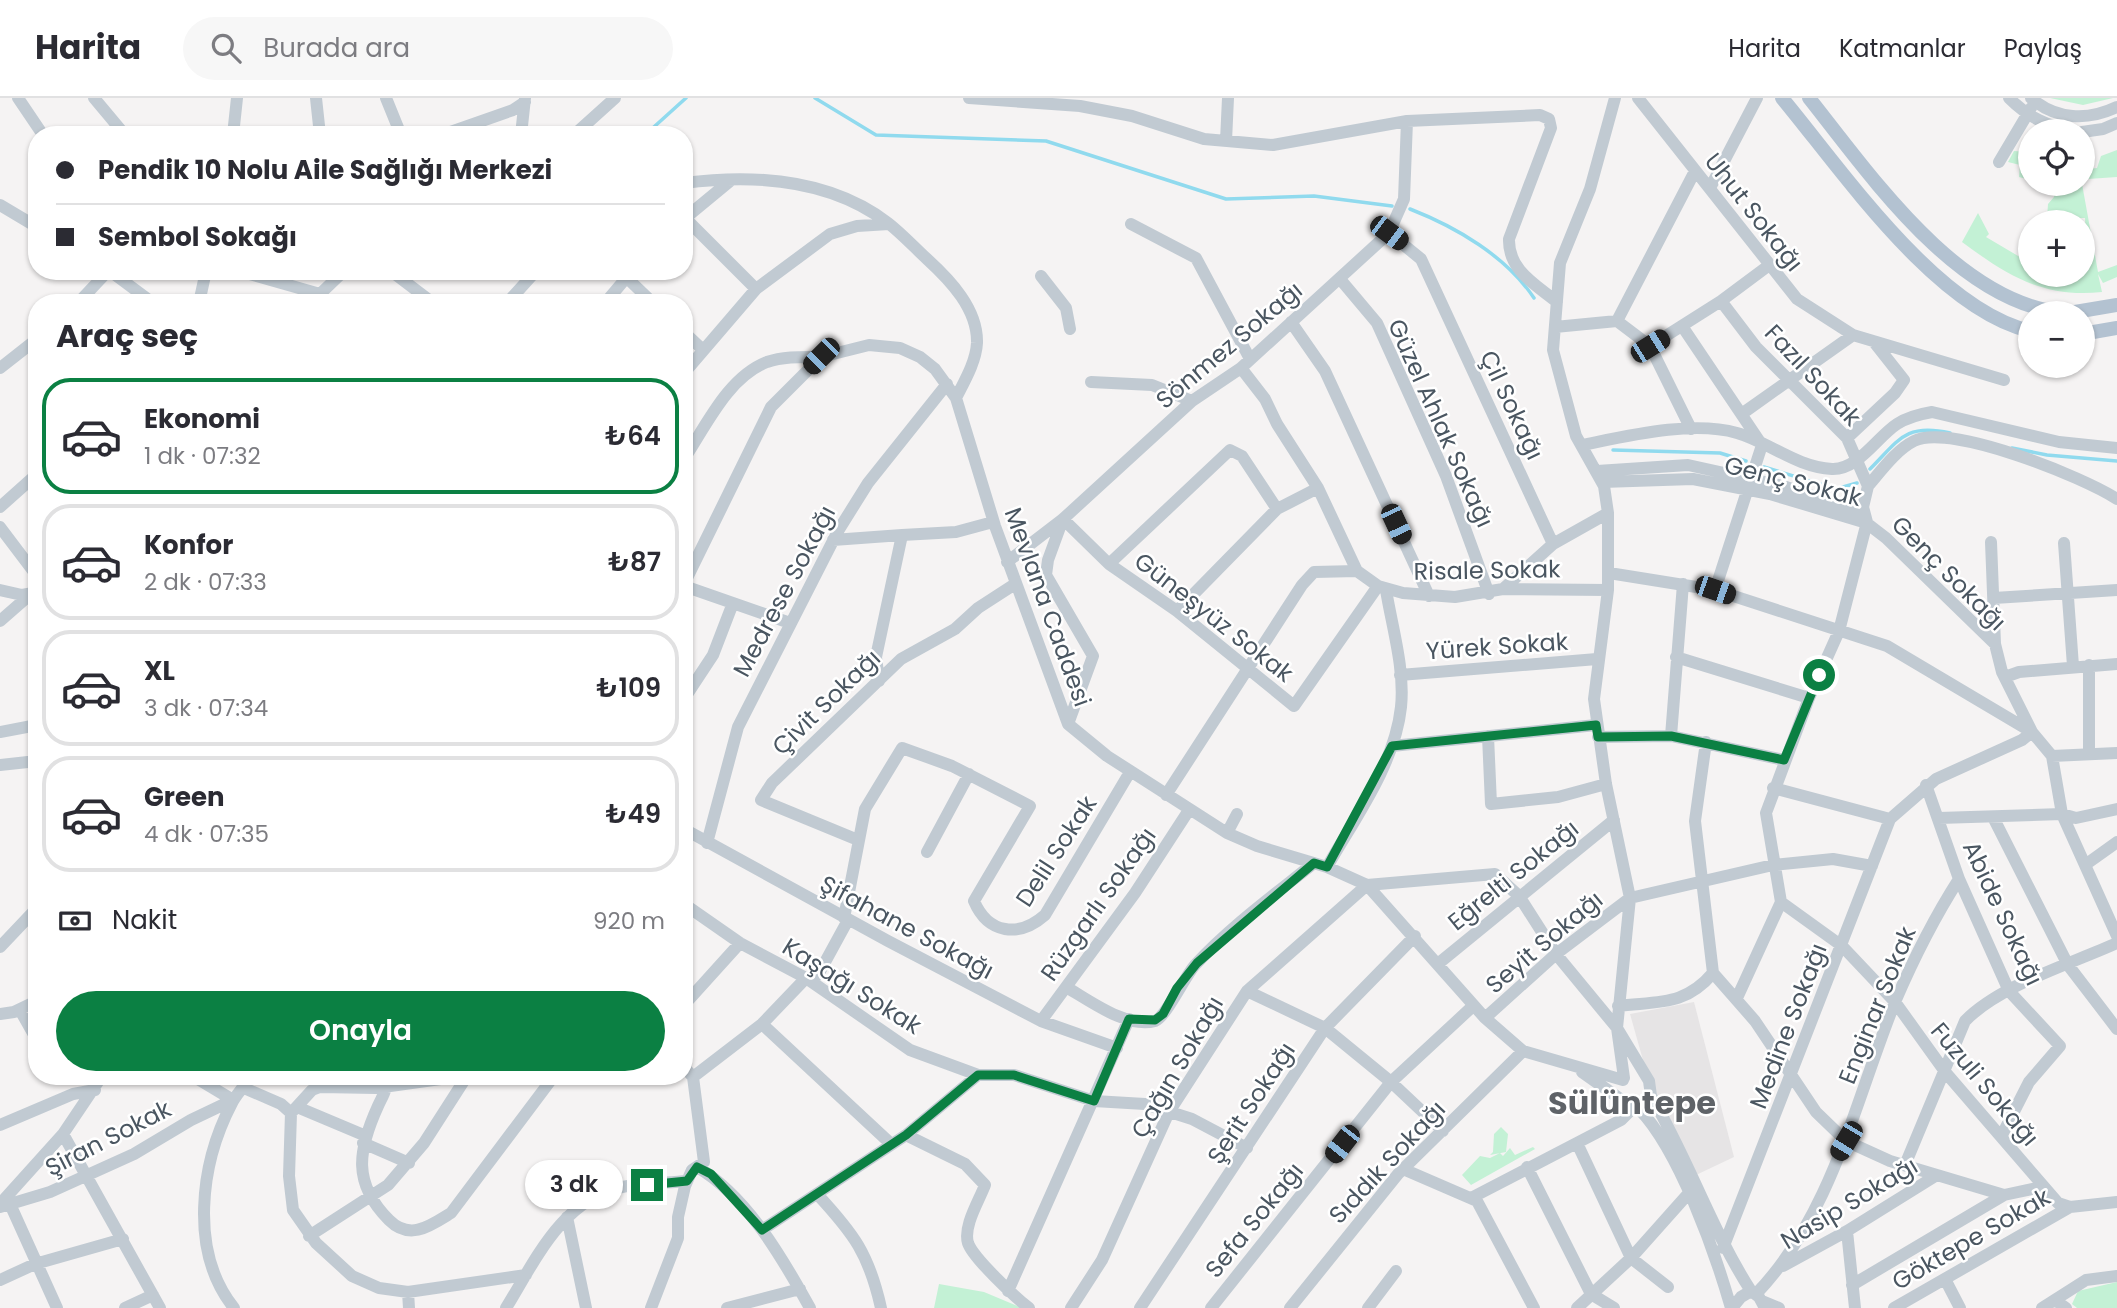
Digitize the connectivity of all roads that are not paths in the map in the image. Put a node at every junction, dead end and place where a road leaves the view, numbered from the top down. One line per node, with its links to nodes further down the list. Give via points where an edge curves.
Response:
1 (18, 98): 22 (street)
2 (237, 98): 24 (street)
3 (316, 98): 25 (street)
4 (386, 98): 26 (street)
5 (614, 98): 29 (street)
6 (969, 98): 31 (street, via 1080,106)
7 (1228, 98): 31 (street)
8 (1615, 98): 64 (street, via 1590,189 1560,263)
9 (1639, 98): 33 (street, Uhut Sokağı)
10 (1757, 98): 36 (street)
11 (1782, 98): 71 (main road, via 1912,254 1989,314)
12 (1809, 98): 65 (main road, via 1903,213 1949,256)
13 (2009, 98): 18 (street)
14 (525, 100): 27 (street, via 513,110); 28 (street)
15 (2033, 100): 17 (street, via 2051,112 2079,116); 18 (street)
16 (102, 101): 23 (street)
17 (2117, 107)
18 (2026, 115): 19 (street); 32 (street)
19 (2035, 119)
20 (1407, 121): 31 (street, via 1273,145); 43 (street, Sönmez Sokağı, via 1404,199); 64 (street, via 1540,115 1549,119 1551,128 1509,239 1509,250 1513,265)
21 (2117, 122): 30 (street)
22 (37, 126)
23 (119, 126)
24 (234, 126)
25 (319, 126)
26 (397, 126)
27 (468, 126)
28 (522, 126)
29 (584, 126)
30 (2095, 130)
31 (1226, 141)
32 (1999, 162)
33 (1695, 172): 36 (street, Uhut Sokağı); 68 (street)
34 (730, 181): 35 (street); 38 (street); 40 (street, via 747,177 824,190)
35 (693, 183)
36 (1710, 188): 44 (street, Uhut Sokağı)
37 (0, 205): 39 (street)
38 (693, 211)
39 (28, 222)
40 (890, 224): 55 (street, via 830,234); 90 (street, via 943,274 974,322 977,343)
41 (1131, 224): 84 (street, Risale Sokak, via 1196,258)
42 (693, 226): 55 (street)
43 (1389, 233): 46 (street, Sönmez Sokağı); 117 (street, Çil Sokağı, via 1421,259)
44 (1768, 266): 63 (street); 76 (street, Uhut Sokağı, via 1797,299)
45 (1041, 276): 74 (street, via 1066,308)
46 (1340, 279): 69 (street, Sönmez Sokağı); 134 (street, Güzel Ahlak Sokağı, via 1377,323 1446,476)
47 (100, 280): 56 (street)
48 (121, 280): 57 (street)
49 (271, 280): 58 (street)
50 (335, 280): 58 (street)
51 (403, 280): 59 (street)
52 (528, 280): 60 (street)
53 (624, 280): 61 (street)
54 (634, 280): 62 (street)
55 (756, 289): 81 (street)
56 (87, 294)
57 (141, 294)
58 (320, 294)
59 (421, 294)
60 (515, 294)
61 (613, 294)
62 (646, 294)
63 (1721, 301): 70 (street); 88 (street, Fazıl Sokak)
64 (1557, 302): 72 (street)
65 (2018, 303)
66 (2117, 305): 67 (main road)
67 (2095, 308)
68 (1617, 321): 72 (street); 79 (street)
69 (1291, 322): 84 (street, Sönmez Sokağı); 136 (street, via 1325,371)
70 (1682, 326): 79 (street); 92 (street)
71 (2018, 326)
72 (1555, 327): 95 (street, via 1553,350 1564,399)
73 (2117, 328): 75 (main road)
74 (1070, 330)
75 (2095, 332)
76 (1853, 335): 78 (street, Uhut Sokağı); 88 (street)
77 (693, 340): 81 (street)
78 (1874, 342): 86 (street, Uhut Sokağı); 94 (street, via 1905,380)
79 (1650, 346): 93 (street)
80 (28, 348): 85 (street)
81 (702, 349): 83 (street)
82 (821, 356): 89 (street, Mevlana Caddesi, via 869,345 900,348 920,357); 97 (street, Mevlana Caddesi, via 768,361 747,373); 121 (street, via 771,407)
83 (693, 361)
84 (1245, 364): 91 (street, Sönmez Sokağı); 104 (street, Risale Sokak)
85 (0, 368)
86 (2004, 380)
87 (1091, 382): 91 (street, via 1153,385)
88 (1789, 382): 92 (street); 94 (street, Fazıl Sokak)
89 (947, 384): 90 (street, Mevlana Caddesi); 114 (street, Medrese Sokağı, via 868,482)
90 (956, 398): 110 (street, Mevlana Caddesi)
91 (1192, 401): 109 (street, Sönmez Sokağı)
92 (1743, 413): 96 (street)
93 (1691, 429): 95 (street); 96 (street, via 1738,433)
94 (1847, 438): 99 (street, Fazıl Sokak)
95 (1582, 445): 100 (street)
96 (1762, 445): 99 (street, via 1835,469); 102 (street)
97 (693, 446)
98 (2117, 448): 99 (street, via 2059,442 1932,412 1898,423)
99 (1858, 459): 103 (street, Fazıl Sokak)
100 (1600, 476): 102 (street, Genç Sokak); 108 (street)
101 (28, 482): 106 (street)
102 (1751, 484): 111 (street, Genç Sokak); 131 (street)
103 (1868, 486): 105 (street, via 1913,441 1945,436 2082,479); 111 (street, Fazıl Sokak, via 1863,508)
104 (1318, 488): 107 (street); 122 (street, Risale Sokak)
105 (2117, 499)
106 (0, 507)
107 (1277, 509): 120 (street, via 1242,456 1230,450); 140 (street)
108 (1608, 513): 117 (street); 123 (street)
109 (1063, 519): 118 (street, Sönmez Sokağı); 120 (street, Güneşyüz Sokak); 156 (street, via 1046,575 1093,656)
110 (993, 522): 113 (street, via 956,533); 118 (street, Mevlana Caddesi)
111 (1867, 522): 143 (street, Fazıl Sokak); 144 (street, Genç Sokağı)
112 (0, 527): 119 (street)
113 (902, 535): 114 (street); 153 (street, via 876,657)
114 (833, 540): 142 (street, Medrese Sokağı)
115 (1991, 542): 138 (street)
116 (2064, 543): 135 (street)
117 (1553, 544): 128 (street)
118 (1007, 562): 125 (street, Mevlana Caddesi)
119 (28, 564)
120 (1109, 564): 140 (street, Güneşyüz Sokak)
121 (693, 567)
122 (1357, 571): 127 (street, Risale Sokak); 150 (street, via 1314,572)
123 (1609, 573): 124 (street); 130 (street)
124 (1683, 583): 131 (street); 145 (street)
125 (1015, 584): 153 (street, Çivit Sokağı, via 955,629 901,659); 156 (street, Mevlana Caddesi)
126 (693, 588): 139 (street)
127 (1382, 588): 136 (street, Risale Sokak); 150 (street, Güneşyüz Sokak, via 1294,706); 151 (street)
128 (1503, 589): 130 (street, Risale Sokak); 134 (street, Risale Sokak)
129 (0, 590): 133 (street)
130 (1608, 590): 146 (street)
131 (1715, 590): 143 (street)
132 (2117, 590): 135 (street)
133 (28, 594)
134 (1489, 594): 136 (street, Risale Sokak)
135 (2067, 594): 138 (street); 149 (street)
136 (1429, 596)
137 (28, 598): 141 (street)
138 (1994, 598): 144 (street)
139 (733, 603): 142 (street); 154 (street, via 713,655)
140 (1177, 611): 150 (street, Güneşyüz Sokak)
141 (0, 621)
142 (790, 623): 188 (street, Medrese Sokağı, via 738,727)
143 (1839, 631): 155 (street, Fazıl Sokak); 160 (street, via 1887,646)
144 (1994, 644): 152 (street, Genç Sokağı)
145 (1676, 657): 155 (street); 162 (street)
146 (1597, 659): 151 (street, Yürek Sokak); 158 (street)
147 (2117, 664): 148 (street)
148 (2089, 665): 149 (street); 166 (street)
149 (2073, 666): 152 (street)
150 (1250, 669): 176 (street)
151 (1400, 675): 164 (street, via 1401,706)
152 (2005, 677): 160 (street, Genç Sokağı)
153 (879, 681): 187 (street, Çivit Sokağı, via 772,783 761,800)
154 (693, 685)
155 (1809, 698): 168 (street, Fazıl Sokak)
156 (1068, 724): 171 (street, Mevlana Caddesi)
157 (28, 727): 159 (street)
158 (1597, 731): 161 (street); 162 (street); 173 (street)
159 (0, 732)
160 (2032, 732): 167 (street); 174 (street)
161 (1488, 736): 164 (street); 173 (street, via 1491,804 1558,797)
162 (1671, 736): 163 (street)
163 (1706, 743): 168 (street); 197 (street, via 1695,821)
164 (1392, 746): 195 (street)
165 (2117, 753): 166 (street)
166 (2089, 754): 167 (street)
167 (2052, 756): 180 (street)
168 (1784, 760): 175 (street, Fazıl Sokak)
169 (28, 762): 170 (street)
170 (0, 765)
171 (1130, 772): 172 (street, Delil Sokak, via 1045,915 1031,928 1012,932 979,913 974,901 1030,806); 176 (street, Mevlana Caddesi)
172 (969, 774): 187 (street, via 902,748 866,808); 190 (street)
173 (1606, 784): 184 (street)
174 (1927, 785): 182 (street, Abide Sokağı); 183 (street)
175 (1773, 788): 183 (street); 192 (street, Fazıl Sokak, via 1766,813)
176 (1166, 795): 178 (street, Mevlana Caddesi)
177 (2117, 809): 180 (street, via 2076,818)
178 (1189, 810): 185 (street, Mevlana Caddesi); 216 (street, Rüzgarlı Sokağı)
179 (1237, 814): 185 (street)
180 (2062, 814): 181 (street); 193 (street)
181 (1993, 817): 182 (street); 213 (street)
182 (1940, 818): 196 (street, Abide Sokağı)
183 (1890, 819): 194 (street, Medine Sokağı)
184 (1614, 820): 199 (street, Eğrelti Sokağı); 200 (street)
185 (1227, 833): 191 (street, Mevlana Caddesi)
186 (693, 834): 188 (street, Şifahane Sokağı)
187 (859, 840): 204 (street)
188 (706, 842): 204 (street, Şifahane Sokağı)
189 (2117, 842): 193 (street)
190 (928, 852)
191 (1314, 863): 195 (street, Mevlana Caddesi); 228 (street, via 1197,963 1163,1014 1155,1020)
192 (1773, 865): 194 (street, via 1833,859); 197 (street); 201 (street, Fazıl Sokak)
193 (2085, 865): 206 (street)
194 (1872, 866): 209 (street, Medine Sokağı)
195 (1327, 867): 198 (street, Mevlana Caddesi)
196 (1959, 879): 218 (street, Abide Sokağı); 221 (street, Enginar Sokak)
197 (1702, 883): 200 (street); 214 (street)
198 (1367, 885): 199 (street, via 1495,874); 205 (street, Mevlana Caddesi); 217 (street, Çağın Sokağı)
199 (1519, 896): 211 (street); 212 (street, Eğrelti Sokağı)
200 (1630, 898): 211 (street, Seyit Sokağı); 224 (street)
201 (1781, 902): 209 (street, Fuzuli Sokağı); 220 (street)
202 (693, 910): 207 (street, Kaşağı Sokak)
203 (28, 917): 210 (street)
204 (846, 919): 215 (street, via 818,975); 229 (street, Şifahane Sokağı)
205 (1415, 936): 212 (street, Mevlana Caddesi); 233 (street, Şerit Sokağı)
206 (2117, 936)
207 (740, 943): 215 (street, Kaşağı Sokak); 219 (street)
208 (2117, 943): 213 (street)
209 (1842, 946): 221 (street, Fuzuli Sokağı); 241 (street, Medine Sokağı)
210 (0, 947)
211 (1556, 954): 227 (street, Seyit Sokağı); 234 (street)
212 (1439, 962): 223 (street, Mevlana Caddesi)
213 (2068, 965): 218 (street); 230 (street)
214 (1713, 972): 220 (street); 224 (street, via 1684,998)
215 (806, 978): 232 (street); 240 (street, Kaşağı Sokak, via 910,1049)
216 (1066, 987): 228 (street); 229 (street, Rüzgarlı Sokağı)
217 (1247, 990): 233 (street); 262 (street, Çağın Sokağı)
218 (2009, 991): 239 (street, via 1965,1021); 267 (street, Abide Sokağı, via 2060,1046 2029,1082)
219 (693, 995)
220 (1737, 998): 241 (street)
221 (1895, 1002): 239 (street, Fuzuli Sokağı); 269 (street, Enginar Sokak)
222 (28, 1006): 225 (street)
223 (1474, 1006): 227 (street, Mevlana Caddesi); 244 (street, Sefa Sokağı)
224 (1618, 1006): 234 (street)
225 (20, 1010): 226 (street); 231 (street)
226 (0, 1014)
227 (1485, 1018): 236 (street, Mevlana Caddesi)
228 (1129, 1019): 235 (street)
229 (1041, 1021): 235 (street, Şifahane Sokağı)
230 (2115, 1022)
231 (28, 1024)
232 (762, 1024): 238 (street); 270 (street)
233 (1325, 1028): 244 (street); 272 (street, Şerit Sokağı)
234 (1617, 1028): 242 (street); 243 (street)
235 (1117, 1048): 259 (street)
236 (1523, 1051): 237 (street, Mevlana Caddesi); 264 (street, Sıddık Sokağı)
237 (1572, 1065): 243 (street, Mevlana Caddesi); 260 (street, Mevlana Caddesi)
238 (693, 1069)
239 (1946, 1073): 267 (street, Fuzuli Sokağı); 274 (street)
240 (978, 1075): 259 (street, Kaşağı Sokak, via 1014,1075); 266 (street)
241 (1793, 1075): 269 (street, via 1816,1112); 295 (street, Medine Sokağı)
242 (1646, 1077): 243 (street, Mevlana Caddesi); 257 (street)
243 (1624, 1079): 260 (street)
244 (1391, 1082): 264 (street); 328 (street, Sefa Sokağı)
245 (98, 1085): 255 (street)
246 (208, 1085): 258 (street)
247 (245, 1085): 258 (street)
248 (252, 1085): 261 (street)
249 (315, 1085): 256 (street)
250 (332, 1085): 256 (street)
251 (386, 1085): 268 (street)
252 (459, 1085): 273 (street)
253 (547, 1085): 285 (street, via 451,1213 413,1232 399,1229)
254 (691, 1085): 275 (street, via 704,1162)
255 (95, 1090): 263 (street, via 73,1094); 265 (street)
256 (313, 1090): 261 (street)
257 (1651, 1096): 260 (street); 295 (street)
258 (233, 1100): 278 (street, Şiran Sokak); 317 (street, via 214,1150 206,1188 205,1232 207,1259)
259 (1094, 1101): 262 (street, Kaşağı Sokak, via 1145,1104); 308 (street)
260 (1631, 1106): 271 (street, via 1621,1120); 283 (street, Mevlana Caddesi, via 1656,1126)
261 (294, 1110): 268 (street); 293 (street, via 289,1193 293,1210)
262 (1169, 1112): 272 (street, Kaşağı Sokak); 326 (street, Çağın Sokağı, via 1102,1260)
263 (0, 1125)
264 (1443, 1131): 277 (street, Sıddık Sokağı)
265 (63, 1134): 278 (street); 288 (street)
266 (906, 1135): 270 (street); 308 (street, via 965,1164 985,1185 968,1227 968,1244)
267 (2002, 1135): 281 (street, Fuzuli Sokağı)
268 (364, 1139): 273 (street); 285 (street, via 360,1159)
269 (1846, 1141): 274 (street); 298 (street, Enginar Sokak)
270 (890, 1143): 282 (street)
271 (1577, 1143): 276 (street); 296 (street)
272 (1247, 1148): 327 (street, Şerit Sokağı)
273 (409, 1163): 285 (street)
274 (1905, 1165): 279 (street)
275 (697, 1167): 280 (street); 291 (street, via 711,1174)
276 (1527, 1167): 286 (street); 309 (street)
277 (1403, 1169): 286 (street); 329 (street, Sıddık Sokağı)
278 (87, 1175): 288 (street, Şiran Sokak, via 50,1192); 294 (street)
279 (1937, 1175): 284 (street); 292 (street, Nasip Sokağı)
280 (687, 1181): 290 (street, via 621,1187 593,1197); 321 (street, via 678,1238)
281 (2042, 1186): 284 (street); 289 (street, Fuzuli Sokağı, via 2058,1203)
282 (817, 1194): 291 (street); 324 (street, via 865,1255)
283 (1688, 1194): 296 (street); 333 (street, Mevlana Caddesi)
284 (2004, 1195): 304 (street)
285 (371, 1198): 293 (street)
286 (1471, 1198): 313 (street, via 1502,1243)
287 (2117, 1202): 289 (street)
288 (3, 1205): 297 (street)
289 (2070, 1207): 303 (street, Göktepe Sokak)
290 (567, 1217): 300 (street, via 546,1240); 320 (street)
291 (762, 1230): 306 (street)
292 (1847, 1231): 298 (street, Nasip Sokağı); 304 (street)
293 (309, 1236): 307 (street, via 352,1276 379,1288)
294 (123, 1239): 297 (street); 310 (street)
295 (1723, 1248): 311 (street)
296 (1631, 1258): 305 (street); 309 (street)
297 (35, 1264): 302 (street); 314 (street)
298 (1783, 1266): 311 (street, Enginar Sokak)
299 (1396, 1271): 330 (street)
300 (526, 1275): 307 (street); 319 (street)
301 (2117, 1276): 312 (street, via 2086,1280)
302 (0, 1280)
303 (1945, 1281): 336 (street, Göktepe Sokak); 337 (street)
304 (1852, 1285): 335 (street)
305 (1668, 1287)
306 (800, 1289): 322 (street); 323 (street)
307 (408, 1292): 318 (street)
308 (1008, 1292): 325 (street)
309 (1591, 1294): 331 (street); 332 (street)
310 (153, 1296): 315 (street); 316 (street)
311 (1758, 1299): 333 (street, Enginar Sokak, via 1741,1297); 334 (street)
312 (2055, 1300): 338 (street); 339 (street)
313 (1529, 1306)
314 (57, 1308)
315 (125, 1308)
316 (160, 1308)
317 (234, 1308)
318 (409, 1308)
319 (506, 1308)
320 (586, 1308)
321 (651, 1308)
322 (727, 1308)
323 (810, 1308)
324 (881, 1308)
325 (1029, 1308)
326 (1071, 1308)
327 (1140, 1308)
328 (1211, 1308)
329 (1290, 1308)
330 (1368, 1308)
331 (1577, 1308)
332 (1614, 1308)
333 (1732, 1308)
334 (1779, 1308)
335 (1855, 1308)
336 (1894, 1308)
337 (1960, 1308)
338 (2042, 1308)
339 (2066, 1308)

